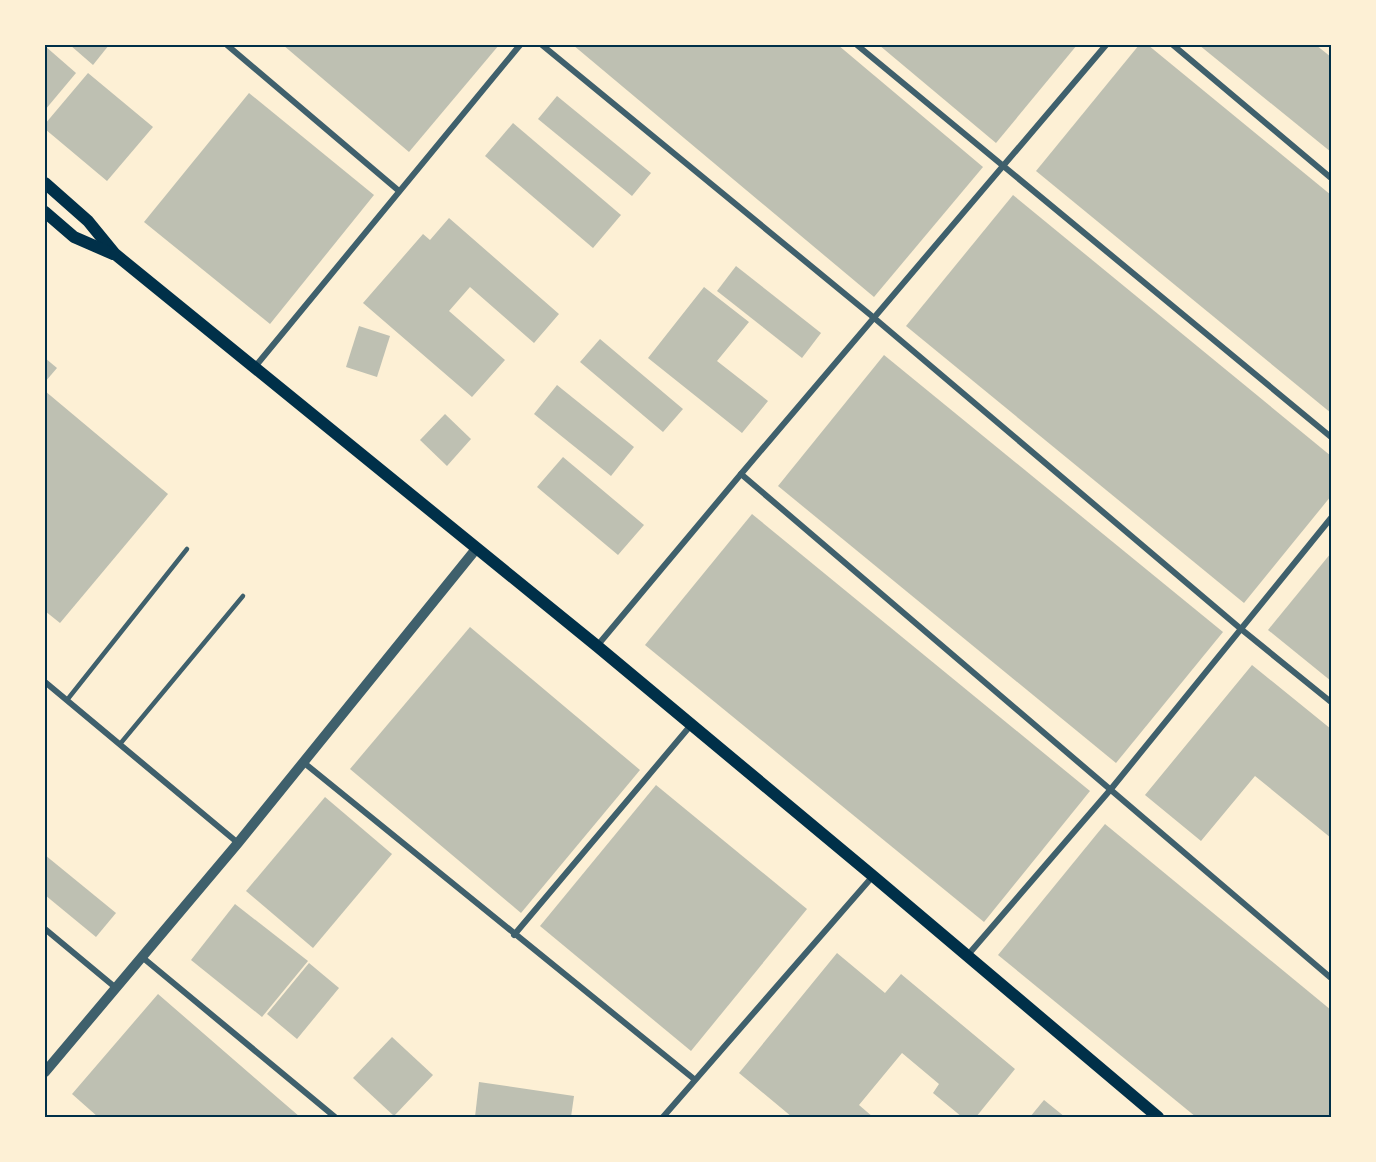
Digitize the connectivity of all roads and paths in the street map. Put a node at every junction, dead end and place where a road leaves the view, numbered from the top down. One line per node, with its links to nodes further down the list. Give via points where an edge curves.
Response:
1 (227, 45): 10 (street)
2 (520, 45): 10 (street)
3 (542, 45): 13 (street)
4 (857, 45): 7 (street)
5 (1106, 45): 7 (street)
6 (1173, 45): 8 (street)
7 (1004, 166): 13 (street); 15 (street)
8 (1331, 178)
9 (45, 183): 12 (main road, via 88,220)
10 (399, 191): 14 (street)
11 (45, 212): 12 (main road, via 74,237)
12 (115, 254): 14 (main road)
13 (873, 317): 16 (street); 21 (street)
14 (254, 369): 19 (main road)
15 (1331, 437)
16 (741, 474): 22 (street); 29 (street)
17 (1331, 518): 21 (street)
18 (187, 549): 24 (lane)
19 (476, 549): 22 (main road); 28 (street)
20 (243, 597): 27 (lane)
21 (1241, 629): 25 (street); 29 (street)
22 (597, 646): 26 (main road)
23 (45, 682): 24 (street)
24 (67, 700): 27 (street)
25 (1331, 702)
26 (691, 725): 31 (main road); 33 (street)
27 (120, 744): 30 (street)
28 (302, 762): 30 (street); 33 (street)
29 (1111, 789): 34 (street); 36 (street)
30 (238, 843): 35 (street)
31 (873, 876): 34 (main road); 39 (street)
32 (45, 928): 37 (street)
33 (514, 935): 39 (street)
34 (966, 956): 42 (main road)
35 (142, 957): 37 (street); 40 (street)
36 (1331, 978)
37 (116, 988): 38 (street)
38 (45, 1072)
39 (694, 1079): 41 (street)
40 (335, 1117)
41 (663, 1117)
42 (1158, 1117)

